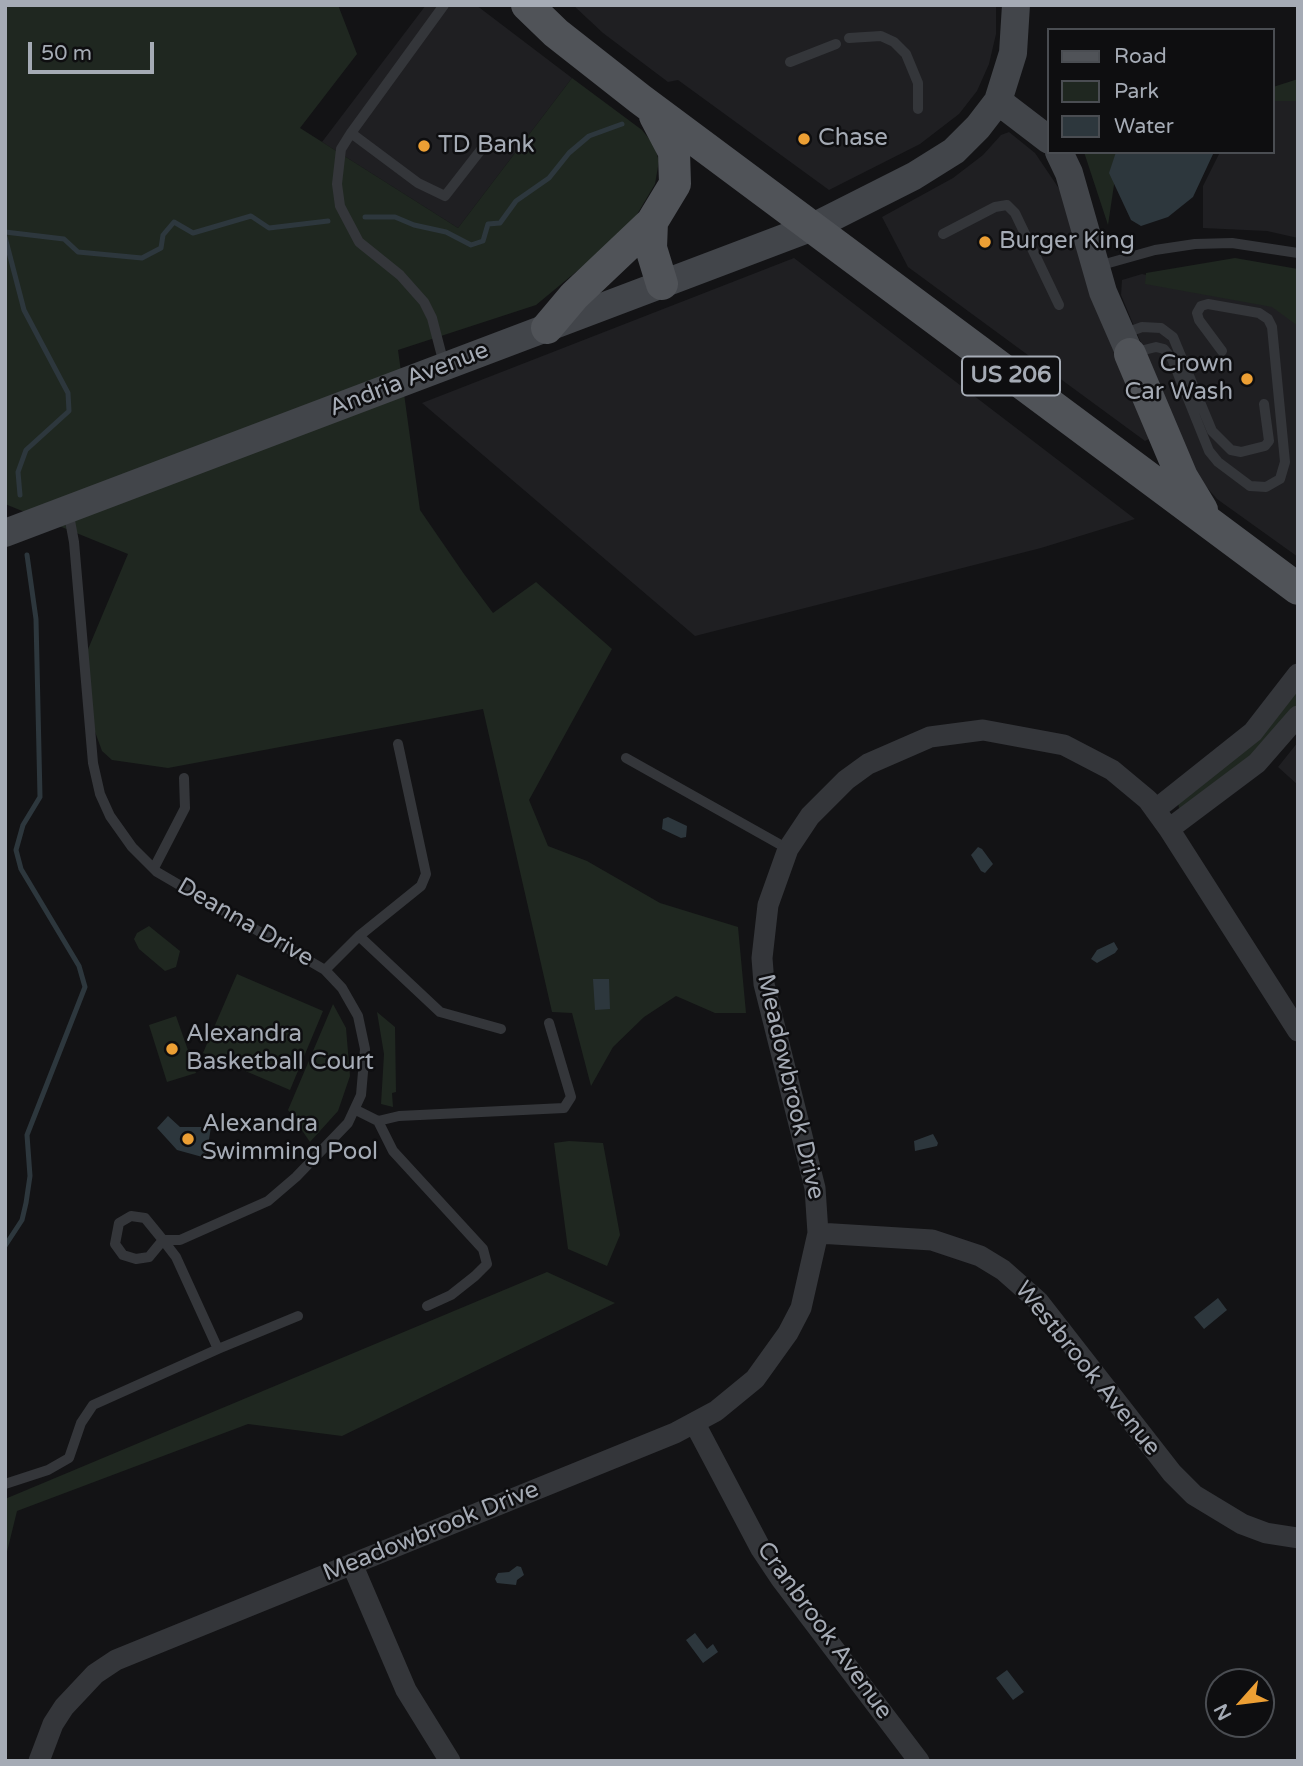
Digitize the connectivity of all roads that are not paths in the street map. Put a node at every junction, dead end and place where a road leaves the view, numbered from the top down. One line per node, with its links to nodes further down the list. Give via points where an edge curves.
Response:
1 (444, 5): 10 (lane)
2 (527, 5): 7 (main road, US 206)
3 (1016, 5): 8 (street, via 1013,53)
4 (849, 38): 9 (lane, via 881,36 906,54 918,83)
5 (836, 44): 6 (lane)
6 (790, 62)
7 (640, 99): 14 (main road, via 660,123 675,160 675,184); 15 (main road, US 206)
8 (998, 101): 11 (street); 15 (street, Andria Avenue, via 978,127 933,165)
9 (918, 109)
10 (351, 133): 12 (lane, via 418,183 445,196); 24 (lane, via 337,164 340,206 359,242 400,275 424,302)
11 (1048, 139)
12 (487, 142)
13 (1060, 154): 18 (street)
14 (652, 222): 19 (main road, via 651,248); 21 (main road)
15 (813, 227): 19 (street, Andria Avenue); 27 (main road, US 206)
16 (943, 234): 20 (lane, via 995,207 1011,208)
17 (1298, 253): 18 (lane, via 1232,243 1195,244)
18 (1096, 266): 22 (street)
19 (662, 284): 21 (street, Andria Avenue)
20 (1059, 305)
21 (547, 328): 24 (street, Andria Avenue)
22 (1125, 344): 23 (lane, via 1164,349 1209,451 1250,486 1266,486 1280,479 1285,462 1268,319 1259,313 1201,306 1199,320); 25 (lane, via 1142,327 1167,330 1178,345 1212,431 1231,450 1241,452 1269,441); 27 (main road, via 1182,477)
23 (1222, 351)
24 (444, 367): 26 (street, Andria Avenue)
25 (1264, 404)
26 (68, 510): 28 (street, Andria Avenue); 38 (lane, Deanna Drive, via 100,794 132,847)
27 (1210, 523): 29 (main road, US 206)
28 (5, 533)
29 (1298, 589)
30 (1298, 674): 35 (street, via 1253,732)
31 (1298, 716): 36 (street, via 1257,763)
32 (398, 744): 39 (lane, via 426,874 421,886)
33 (626, 758): 37 (lane)
34 (184, 778): 38 (lane, via 185,808)
35 (1155, 810): 36 (street, Meadowbrook Drive); 37 (street, Meadowbrook Drive, via 1112,770 1064,745 1009,733 955,732 888,753 846,780 810,816)
36 (1170, 829): 43 (street, Meadowbrook Drive)
37 (788, 849): 46 (street, Meadowbrook Drive, via 768,905 762,958 770,1014 815,1188)
38 (154, 868): 40 (lane, Deanna Drive)
39 (359, 936): 40 (lane); 42 (lane, via 440,1012)
40 (325, 970): 44 (lane, Deanna Drive, via 358,1016 365,1074)
41 (549, 1023): 45 (lane, via 571,1097 564,1108 398,1116)
42 (501, 1028)
43 (1298, 1031)
44 (356, 1110): 45 (lane); 47 (lane, Deanna Drive, via 326,1148 268,1201 180,1240)
45 (378, 1121): 48 (lane, via 393,1151 484,1249 487,1264 451,1295)
46 (818, 1233): 51 (street, Meadowbrook Drive, via 809,1283 788,1334 755,1379); 53 (street, Westbrook Avenue, via 932,1240 1003,1269 1038,1301 1172,1473 1194,1494 1242,1524)
47 (163, 1240): 47 (lane, Deanna Drive, via 149,1257 136,1259 123,1255 114,1237 124,1218 139,1215 151,1222); 50 (lane, via 176,1257)
48 (427, 1306)
49 (298, 1316): 50 (lane)
50 (218, 1349): 52 (lane, via 93,1405 81,1423 69,1458)
51 (695, 1424): 54 (street, Meadowbrook Drive); 57 (street, Cranbrook Avenue, via 761,1549)
52 (5, 1484)
53 (1298, 1538)
54 (352, 1564): 55 (street, Meadowbrook Drive, via 116,1660 95,1674 64,1707); 56 (street, via 406,1690)
55 (39, 1761)
56 (450, 1761)
57 (919, 1761)

